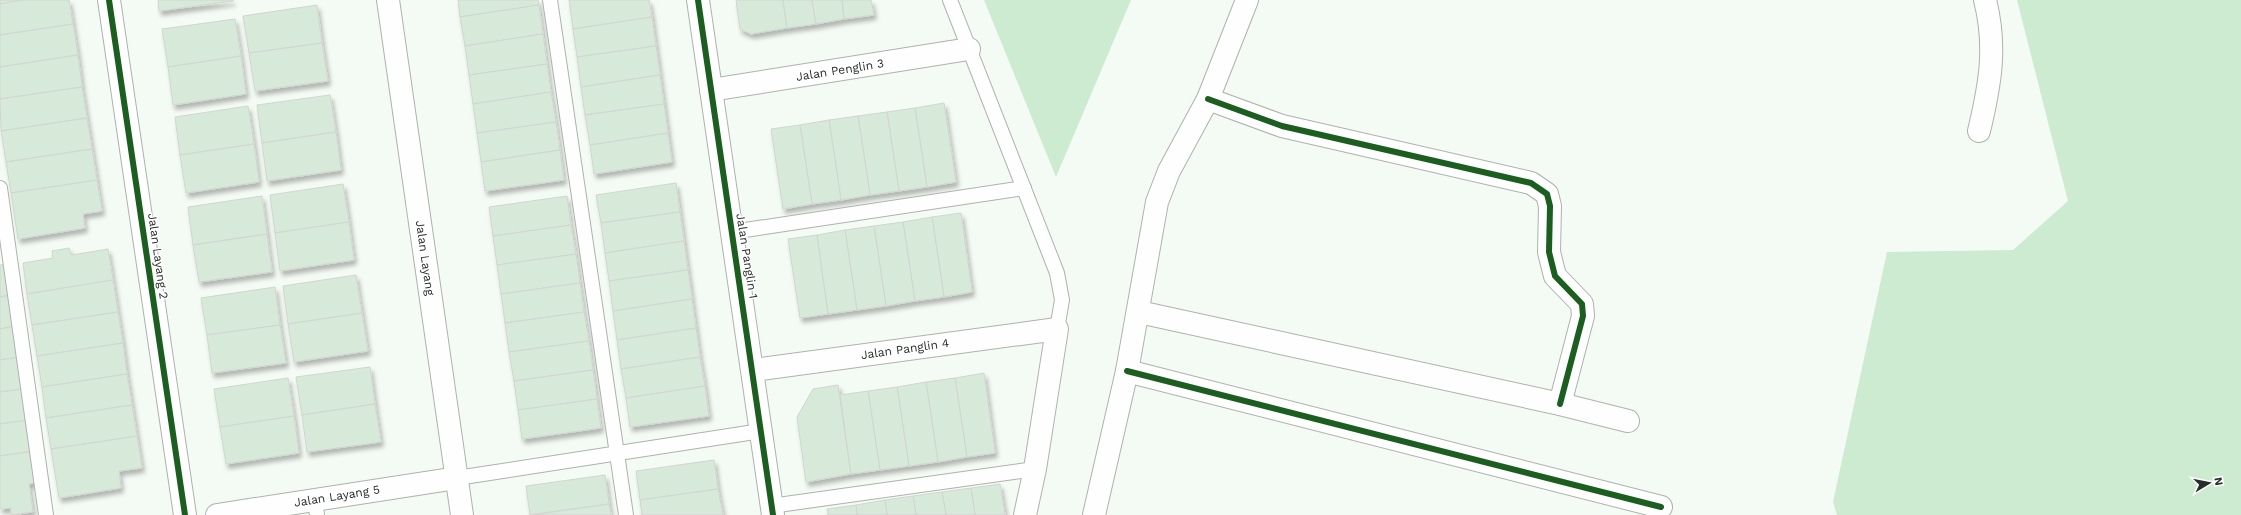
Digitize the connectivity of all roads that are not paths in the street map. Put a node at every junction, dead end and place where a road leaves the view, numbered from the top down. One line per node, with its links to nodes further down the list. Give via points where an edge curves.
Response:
1 (109, 0): 29 (street, Jalan Layang 2)
2 (388, 0): 24 (street, Jalan Layang)
3 (550, 0): 22 (lane)
4 (698, 0): 9 (street, Jalan Panglin 1)
5 (950, 0): 8 (lane)
6 (1248, 0): 10 (street)
7 (1985, 0): 11 (street, via 1992,24 1992,54 1986,102)
8 (969, 49): 9 (street, Jalan Penglin 3); 13 (lane)
9 (711, 90): 14 (street, Jalan Panglin 1)
10 (1208, 99): 15 (street, via 1169,171 1157,202); 19 (street, via 1282,126 1531,183 1547,194 1550,206 1548,252 1555,276 1582,304 1583,316)
11 (1979, 131)
12 (0, 188): 28 (lane)
13 (1024, 188): 14 (lane); 16 (lane, via 1057,273 1062,300)
14 (732, 232): 17 (street, Jalan Panglin 1)
15 (1139, 312): 18 (street); 19 (street)
16 (1057, 329): 17 (street, Jalan Panglin 4); 23 (street)
17 (753, 370): 21 (street, Jalan Panglin 1)
18 (1127, 371): 25 (street); 34 (street)
19 (1560, 404): 20 (street)
20 (1628, 421)
21 (761, 431): 22 (lane); 27 (street, Jalan Panglin 1)
22 (617, 453): 24 (lane); 32 (lane)
23 (1035, 469): 27 (lane); 33 (street)
24 (457, 478): 26 (street, Jalan Layang 5); 31 (street, Jalan Layang)
25 (1661, 507)
26 (316, 508): 30 (street, Jalan Layang 5)
27 (772, 510)
28 (46, 515)
29 (185, 515)
30 (217, 515)
31 (462, 515)
32 (626, 515)
33 (1026, 515)
34 (1094, 515)

